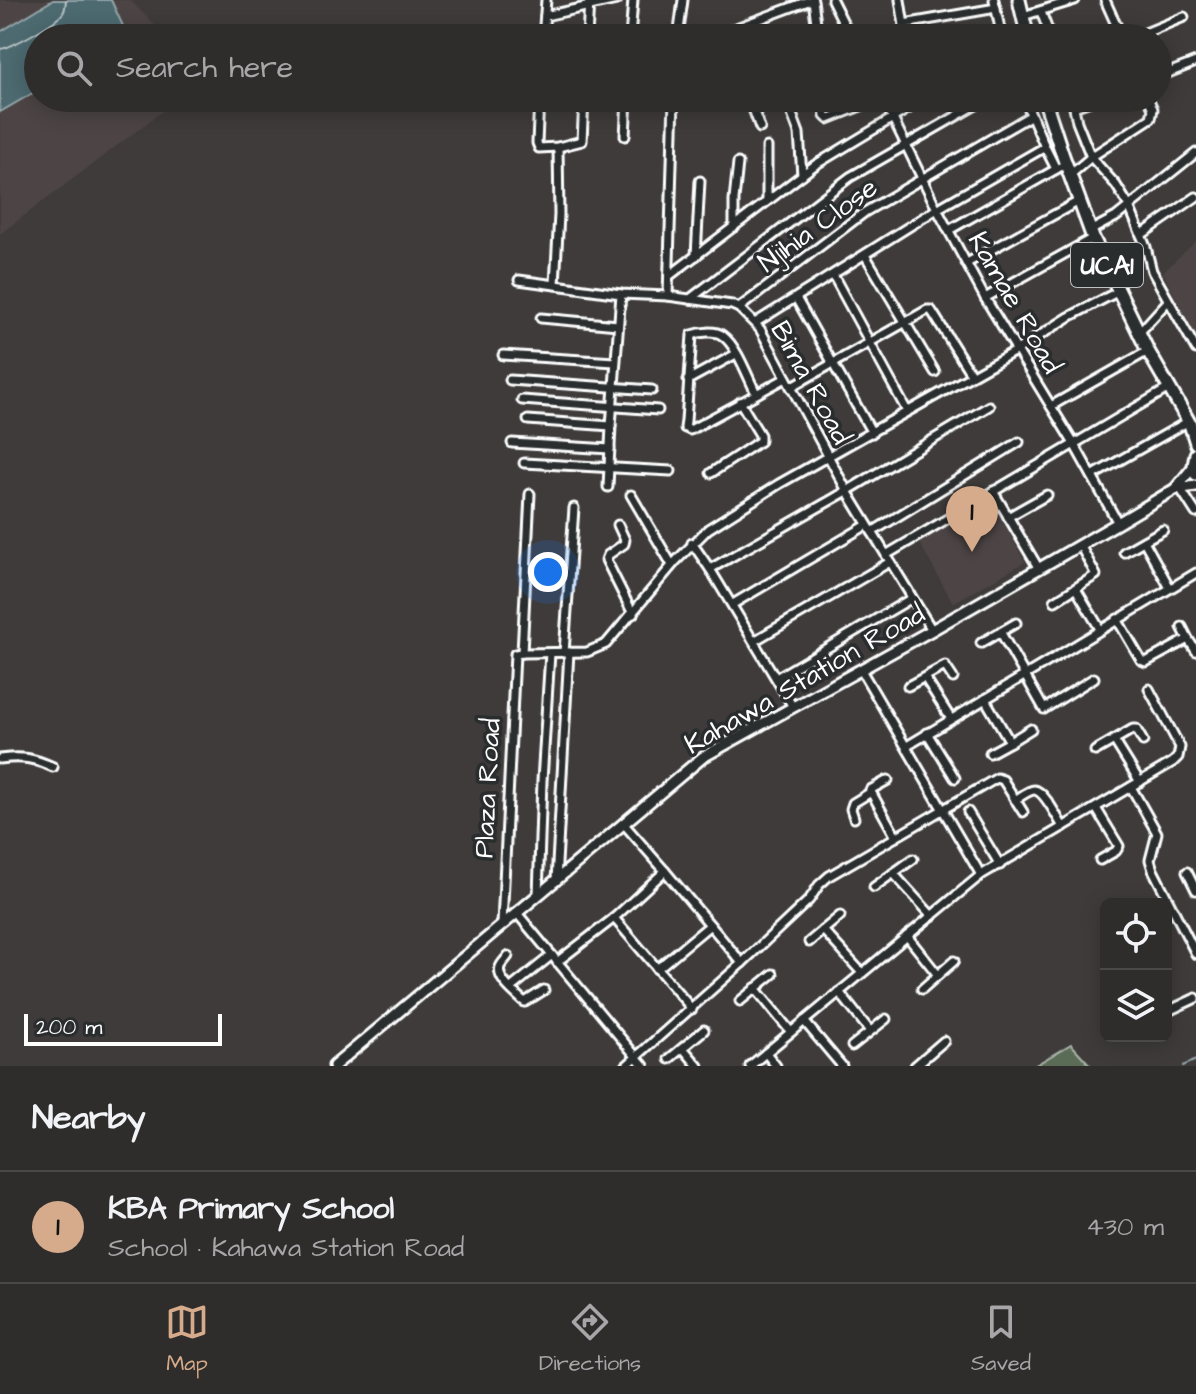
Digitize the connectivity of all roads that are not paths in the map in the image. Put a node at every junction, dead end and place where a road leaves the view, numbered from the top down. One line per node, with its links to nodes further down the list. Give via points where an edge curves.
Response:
1 (546, 0): 14 (street)
2 (617, 0): 11 (street)
3 (633, 0): 19 (street)
4 (683, 0): 20 (street)
5 (812, 0): 21 (street); 22 (street)
6 (832, 0): 23 (street)
7 (900, 0): 24 (street)
8 (1019, 0): 15 (main road)
9 (1075, 0): 13 (street)
10 (1105, 0): 28 (street)
11 (589, 3): 14 (street); 18 (street)
12 (995, 4): 24 (street); 25 (street)
13 (1041, 12): 15 (street); 27 (street)
14 (545, 16): 17 (street)
15 (1023, 16): 26 (main road)
16 (1184, 17): 29 (street)
17 (544, 24)
18 (588, 24)
19 (631, 24)
20 (680, 24)
21 (747, 24)
22 (816, 24)
23 (844, 24)
24 (904, 24)
25 (999, 24)
26 (1025, 24)
27 (1046, 24)
28 (1116, 24)
29 (1167, 24)
30 (1196, 62): 31 (street)
31 (1172, 71)
32 (538, 112): 54 (street, via 539,148)
33 (583, 112): 54 (street, via 582,141)
34 (626, 112): 52 (street)
35 (675, 112): 77 (street)
36 (754, 112): 51 (street)
37 (791, 112): 61 (street, via 799,133)
38 (825, 112): 39 (street, via 828,119)
39 (846, 112)
40 (890, 112): 48 (street, Kamae Road)
41 (902, 112): 48 (street)
42 (964, 112): 53 (street)
43 (1029, 112): 47 (street)
44 (1048, 112): 49 (main road, UCA1)
45 (1076, 112): 58 (street)
46 (1152, 112): 58 (street, via 1151,118)
47 (1030, 116): 50 (street); 62 (street, Njihia Close)
48 (893, 117): 53 (street, Kamae Road); 61 (street)
49 (1050, 119): 50 (street); 60 (main road, UCA1)
50 (1036, 125): 56 (street)
51 (760, 128)
52 (625, 136)
53 (906, 145): 62 (street, Kamae Road); 85 (street, via 850,177)
54 (558, 147): 79 (street)
55 (767, 147): 65 (street)
56 (1045, 147): 60 (street); 68 (street)
57 (1196, 153): 67 (street)
58 (1091, 157): 60 (street); 67 (street)
59 (738, 163): 69 (street)
60 (1064, 169): 66 (main road, UCA1); 70 (street)
61 (802, 175): 65 (street)
62 (922, 179): 68 (street, Kamae Road); 87 (street, Njihia Close, via 848,224)
63 (700, 181): 74 (street)
64 (1196, 197): 72 (street)
65 (767, 201): 69 (street)
66 (1079, 201): 71 (main road, UCA1); 75 (street)
67 (1129, 206): 71 (street); 72 (street)
68 (937, 209): 70 (street, Kamae Road); 73 (street)
69 (734, 227): 74 (street)
70 (949, 230): 75 (street, Kamae Road)
71 (1092, 235): 80 (main road, UCA1); 84 (street)
72 (1141, 235): 86 (street)
73 (865, 255): 76 (street); 90 (street)
74 (696, 256): 77 (street)
75 (967, 263): 84 (street, Kamae Road)
76 (833, 275): 83 (street); 93 (street)
77 (669, 276): 82 (street)
78 (519, 280): 79 (street, Bima Road)
79 (555, 284): 81 (street, Bima Road)
80 (1119, 291): 92 (main road, UCA1); 95 (street)
81 (621, 294): 82 (street, Bima Road); 91 (street)
82 (668, 296): 85 (street, Bima Road)
83 (796, 298): 89 (street); 100 (street)
84 (985, 298): 95 (street, Kamae Road)
85 (690, 299): 87 (street, Bima Road)
86 (1168, 301): 92 (street); 94 (street)
87 (739, 308): 89 (street, Bima Road)
88 (541, 318): 91 (street)
89 (755, 323): 103 (street, Bima Road)
90 (905, 323): 93 (street); 101 (street); 102 (street, via 931,310)
91 (618, 325): 99 (street)
92 (1139, 333): 96 (main road, UCA1)
93 (870, 343): 100 (street); 117 (street)
94 (1196, 349)
95 (1017, 350): 102 (street); 115 (street, Kamae Road)
96 (1148, 351): 108 (main road, UCA1); 115 (street)
97 (736, 354): 105 (street); 105 (street, via 718,333 695,332); 110 (street)
98 (503, 355): 99 (street)
99 (615, 362): 106 (street)
100 (834, 364): 107 (street); 121 (street)
101 (935, 372)
102 (971, 374): 117 (street)
103 (786, 378): 107 (street, Bima Road); 110 (street)
104 (510, 380): 106 (street)
105 (688, 380): 112 (street, via 688,430)
106 (614, 387): 109 (street); 113 (street)
107 (791, 387): 127 (street, Bima Road)
108 (1169, 388): 119 (main road, UCA1); 125 (street)
109 (652, 390)
110 (756, 393): 112 (street)
111 (522, 400): 113 (street)
112 (740, 402): 132 (street, via 760,441)
113 (612, 406): 116 (street); 120 (street)
114 (989, 406): 137 (street)
115 (1051, 406): 125 (street, Kamae Road)
116 (658, 410)
117 (907, 411): 121 (street)
118 (528, 420): 120 (street)
119 (1192, 424): 124 (main road, UCA1); 133 (street)
120 (611, 426): 126 (street)
121 (872, 433): 127 (street)
122 (1019, 442): 147 (street)
123 (512, 443): 126 (street)
124 (1196, 443)
125 (1074, 444): 133 (street, Kamae Road); 138 (street)
126 (610, 449): 130 (street)
127 (828, 457): 137 (street, Bima Road); 150 (street)
128 (524, 463): 130 (street)
129 (1195, 465): 136 (street, Kahawa Station Road)
130 (609, 468): 131 (street); 135 (street)
131 (671, 471)
132 (711, 473)
133 (1092, 476): 145 (street, Kamae Road)
134 (1196, 486): 136 (street, Kahawa Station Road)
135 (608, 487)
136 (1178, 488): 143 (street); 145 (street, Kahawa Station Road)
137 (847, 491): 147 (street, Bima Road); 155 (street)
138 (993, 491): 144 (street); 153 (street)
139 (530, 494): 176 (street, Plaza Road)
140 (631, 495): 154 (street)
141 (1047, 495): 144 (street)
142 (574, 508): 174 (street)
143 (1196, 513)
144 (1008, 517): 156 (street)
145 (1118, 523): 151 (street, Kahawa Station Road)
146 (618, 525): 163 (street, via 624,544 606,560)
147 (870, 529): 153 (street, Bima Road); 162 (street)
148 (1163, 530): 149 (street)
149 (1144, 541): 152 (street); 158 (street)
150 (692, 543): 154 (street); 155 (street)
151 (1080, 545): 156 (street, Kahawa Station Road); 159 (street, via 1096,575)
152 (1124, 552)
153 (888, 559): 160 (street, Bima Road); 171 (street)
154 (672, 565): 163 (street)
155 (710, 569): 162 (street)
156 (1039, 569): 168 (street, Kahawa Station Road)
157 (1195, 576): 158 (street)
158 (1170, 588): 164 (street)
159 (1076, 589): 161 (street); 167 (street)
160 (912, 598): 168 (street, Bima Road); 179 (street)
161 (1055, 601)
162 (733, 604): 171 (street)
163 (633, 614): 174 (street, via 599,648)
164 (1117, 619): 167 (street); 170 (street, via 1146,662)
165 (1016, 623): 169 (street)
166 (1182, 627): 170 (street)
167 (1100, 629): 178 (street)
168 (932, 630): 177 (street, Kahawa Station Road)
169 (1001, 633): 172 (street); 178 (street)
170 (1188, 639): 173 (street)
171 (754, 641): 179 (street)
172 (981, 643)
173 (1196, 651)
174 (566, 652): 175 (street); 219 (street)
175 (550, 653): 176 (street); 222 (street)
176 (519, 654): 227 (street, Plaza Road)
177 (861, 670): 186 (street, Kahawa Station Road); 193 (street)
178 (1025, 674): 182 (street, via 1044,709); 185 (street)
179 (776, 678): 186 (street)
180 (925, 678): 181 (street, via 945,666); 183 (street); 187 (street)
181 (953, 678)
182 (1094, 678)
183 (908, 686)
184 (1149, 689): 200 (street, via 1180,747 1173,762)
185 (985, 699): 187 (street); 192 (street)
186 (793, 707): 209 (street, Kahawa Station Road, via 703,757)
187 (951, 719): 189 (street)
188 (1031, 729): 192 (street)
189 (927, 733): 193 (street); 198 (street)
190 (1114, 740): 191 (street, via 1136,729); 194 (street); 200 (street)
191 (1143, 741)
192 (1010, 742): 195 (street)
193 (907, 746): 205 (street)
194 (1095, 751)
195 (990, 753)
196 (0, 759): 197 (street, via 30,758)
197 (53, 767)
198 (955, 778)
199 (888, 780): 202 (street)
200 (1140, 782): 201 (street)
201 (1131, 787): 204 (street); 232 (street, via 1157,833 1150,860 1153,870)
202 (871, 792): 208 (street, via 853,803); 211 (street)
203 (1015, 800): 205 (street, via 997,778); 207 (street); 210 (street, via 1039,791)
204 (1096, 808): 210 (street); 213 (street, via 1119,846)
205 (943, 810): 211 (street); 218 (street)
206 (968, 812): 214 (street)
207 (1023, 812)
208 (854, 818)
209 (623, 823): 215 (street); 219 (street, Kahawa Station Road)
210 (1063, 827): 214 (street)
211 (896, 837): 236 (street, via 825,879)
212 (913, 859): 217 (street)
213 (1100, 860)
214 (1000, 865): 218 (street)
215 (665, 871): 226 (street); 228 (street)
216 (1187, 872): 221 (street)
217 (893, 873): 220 (street); 225 (street)
218 (981, 875): 225 (street)
219 (556, 881): 222 (street, Kahawa Station Road)
220 (874, 887)
221 (1196, 890)
222 (538, 895): 223 (street, Kahawa Station Road)
223 (516, 912): 227 (street, Kahawa Station Road); 234 (street)
224 (840, 916): 229 (street)
225 (932, 916): 230 (street)
226 (614, 918): 234 (street); 237 (street)
227 (502, 924): 261 (street, Kahawa Station Road)
228 (710, 925): 236 (street); 237 (street)
229 (823, 930): 231 (street); 238 (street)
230 (907, 936): 238 (street); 240 (street)
231 (809, 942)
232 (1196, 954)
233 (508, 956): 241 (street, via 499,969)
234 (555, 958): 241 (street); 259 (street)
235 (954, 961): 240 (street)
236 (742, 963): 248 (street)
237 (657, 969): 248 (street)
238 (862, 973): 245 (street)
239 (773, 974): 242 (street)
240 (938, 975): 243 (street)
241 (511, 988): 244 (street, via 525,1002)
242 (755, 988): 247 (street); 254 (street)
243 (922, 989)
244 (544, 990)
245 (839, 992): 251 (street); 253 (street)
246 (1196, 998): 249 (street)
247 (740, 1001)
248 (692, 1009): 259 (street)
249 (1172, 1009)
250 (886, 1019): 253 (street)
251 (804, 1021): 254 (street); 267 (street)
252 (704, 1030): 257 (street)
253 (870, 1031): 256 (street)
254 (791, 1032): 258 (street)
255 (944, 1041): 268 (street)
256 (852, 1046)
257 (683, 1048): 260 (street); 264 (street)
258 (766, 1053): 265 (street); 266 (street)
259 (637, 1058): 262 (street); 263 (street)
260 (669, 1059)
261 (334, 1066)
262 (626, 1066)
263 (644, 1066)
264 (698, 1066)
265 (750, 1066)
266 (776, 1066)
267 (842, 1066)
268 (915, 1066)

